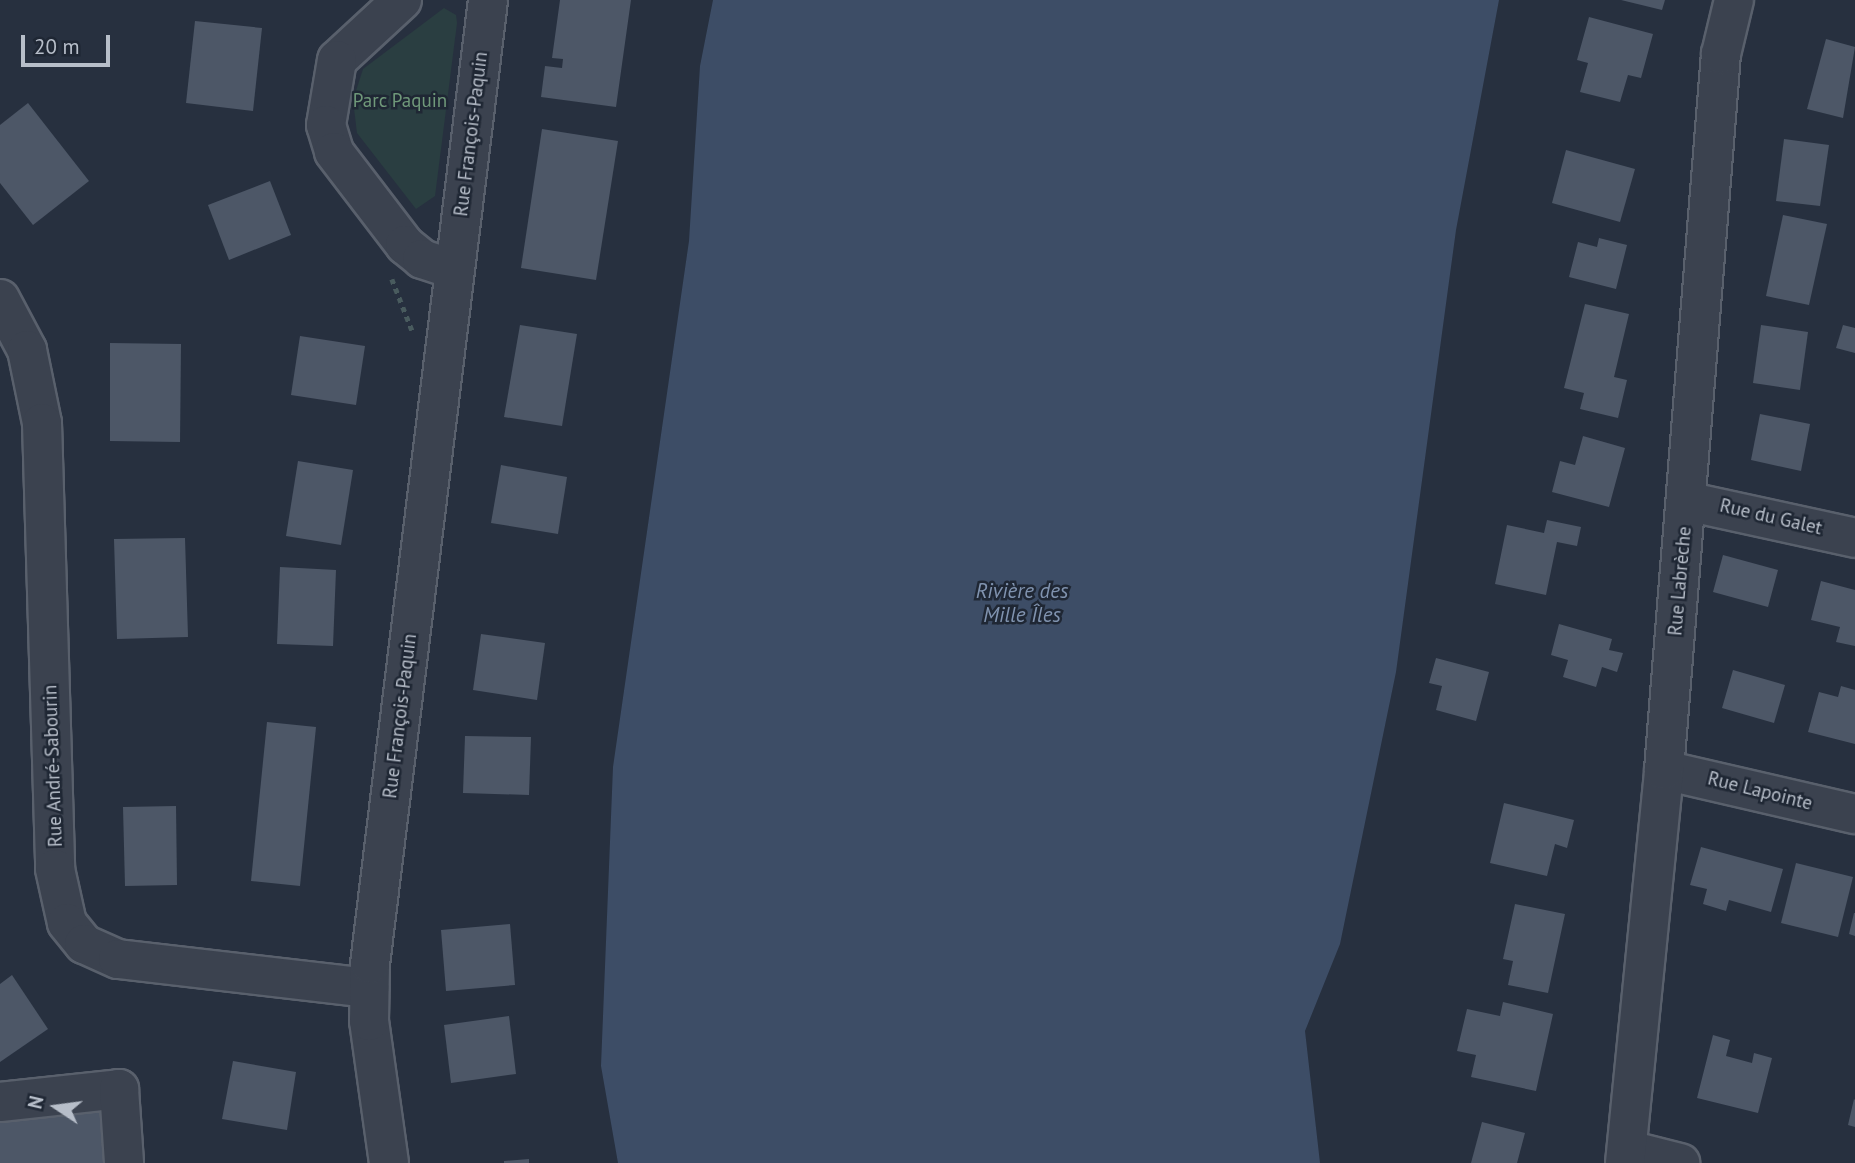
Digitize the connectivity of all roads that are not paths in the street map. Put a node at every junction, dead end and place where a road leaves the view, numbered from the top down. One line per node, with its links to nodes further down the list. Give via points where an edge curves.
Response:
1 (402, 0): 4 (street, via 337,60 326,125 334,152 405,245 422,259)
2 (488, 0): 4 (street, Rue François-Paquin)
3 (1734, 0): 6 (street, Rue Labrèche, via 1721,54)
4 (453, 269): 10 (street, Rue François-Paquin)
5 (0, 299): 10 (street, Rue André-Sabourin, via 27,350 41,424 55,869 67,923 85,944 118,959)
6 (1686, 501): 7 (street, Rue du Galet); 8 (street, Rue Labrèche)
7 (1855, 538)
8 (1664, 770): 9 (street, Rue Lapointe); 12 (street, Rue Labrèche)
9 (1855, 814)
10 (369, 988): 14 (street, Rue François-Paquin)
11 (0, 1102): 13 (street, via 119,1089)
12 (1626, 1157): 15 (street)
13 (124, 1163)
14 (389, 1163)
15 (1680, 1163)

